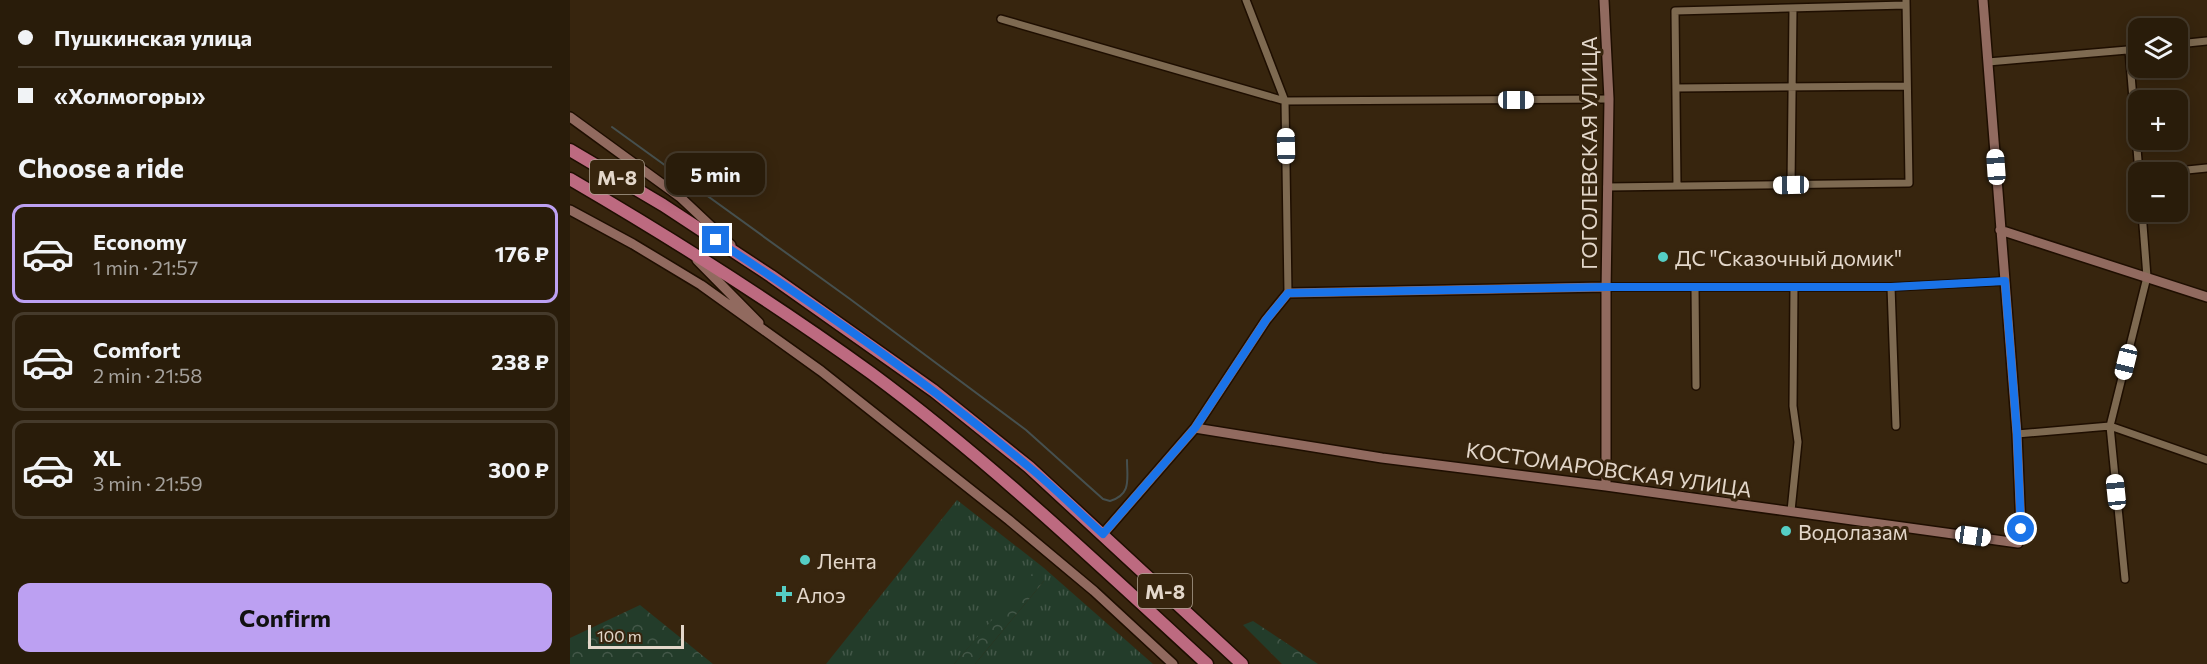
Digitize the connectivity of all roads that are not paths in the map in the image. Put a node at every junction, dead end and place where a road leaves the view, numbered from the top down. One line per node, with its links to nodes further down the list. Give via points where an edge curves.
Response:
1 (1246, 0): 16 (street)
2 (1604, 0): 15 (street, ГОГОЛЕВСКАЯ УЛИЦА)
3 (1983, 0): 10 (street)
4 (1906, 3): 5 (street); 13 (street)
5 (1792, 9): 12 (street); 14 (street, via 1676,10)
6 (1001, 19): 16 (street)
7 (2207, 41): 8 (street)
8 (2188, 43)
9 (2128, 50): 10 (street)
10 (1988, 62): 28 (street)
11 (2131, 78): 19 (street)
12 (1792, 87): 13 (street); 14 (street); 23 (street)
13 (1907, 87): 23 (street, via 1909,183)
14 (1676, 88): 24 (street)
15 (1609, 99): 16 (street); 25 (street, ГОГОЛЕВСКАЯ УЛИЦА)
16 (1285, 101): 37 (street)
17 (570, 117): 30 (street, via 680,197)
18 (570, 150): 30 (highway, М-8)
19 (2138, 162)
20 (2207, 168): 21 (street)
21 (2188, 170)
22 (570, 179): 29 (highway, М-8)
23 (1791, 185): 24 (street)
24 (1677, 186): 25 (street)
25 (1607, 187): 33 (street, ГОГОЛЕВСКАЯ УЛИЦА)
26 (570, 210): 39 (street, via 684,274)
27 (2143, 222): 31 (street)
28 (2000, 230): 31 (street); 32 (street)
29 (685, 248): 39 (street); 51 (highway, М-8, via 872,374 954,439 1084,550)
30 (750, 262): 48 (highway, М-8, via 934,391 1029,467)
31 (2148, 277): 38 (street); 42 (street)
32 (2005, 281): 36 (street); 44 (street)
33 (1606, 287): 34 (street); 37 (street); 46 (street, ГОГОЛЕВСКАЯ УЛИЦА)
34 (1695, 287): 35 (street); 40 (street)
35 (1794, 287): 36 (street); 47 (street, via 1793,406 1798,442)
36 (1891, 287): 41 (street)
37 (1288, 293): 43 (street)
38 (2207, 297)
39 (777, 340): 50 (street, via 1009,520)
40 (1696, 386)
41 (1896, 426)
42 (2110, 426): 44 (street); 45 (street); 49 (street)
43 (1195, 428): 46 (street, КОСТОМАРОВСКАЯ УЛИЦА, via 1382,458); 48 (street)
44 (2017, 434): 47 (street, КОСТОМАРОВСКАЯ УЛИЦА, via 2021,529 2018,543)
45 (2207, 460)
46 (1606, 486): 47 (street, КОСТОМАРОВСКАЯ УЛИЦА)
47 (1791, 511)
48 (1103, 534): 52 (highway, М-8)
49 (2125, 579)
50 (1173, 664)
51 (1207, 664)
52 (1242, 664)

